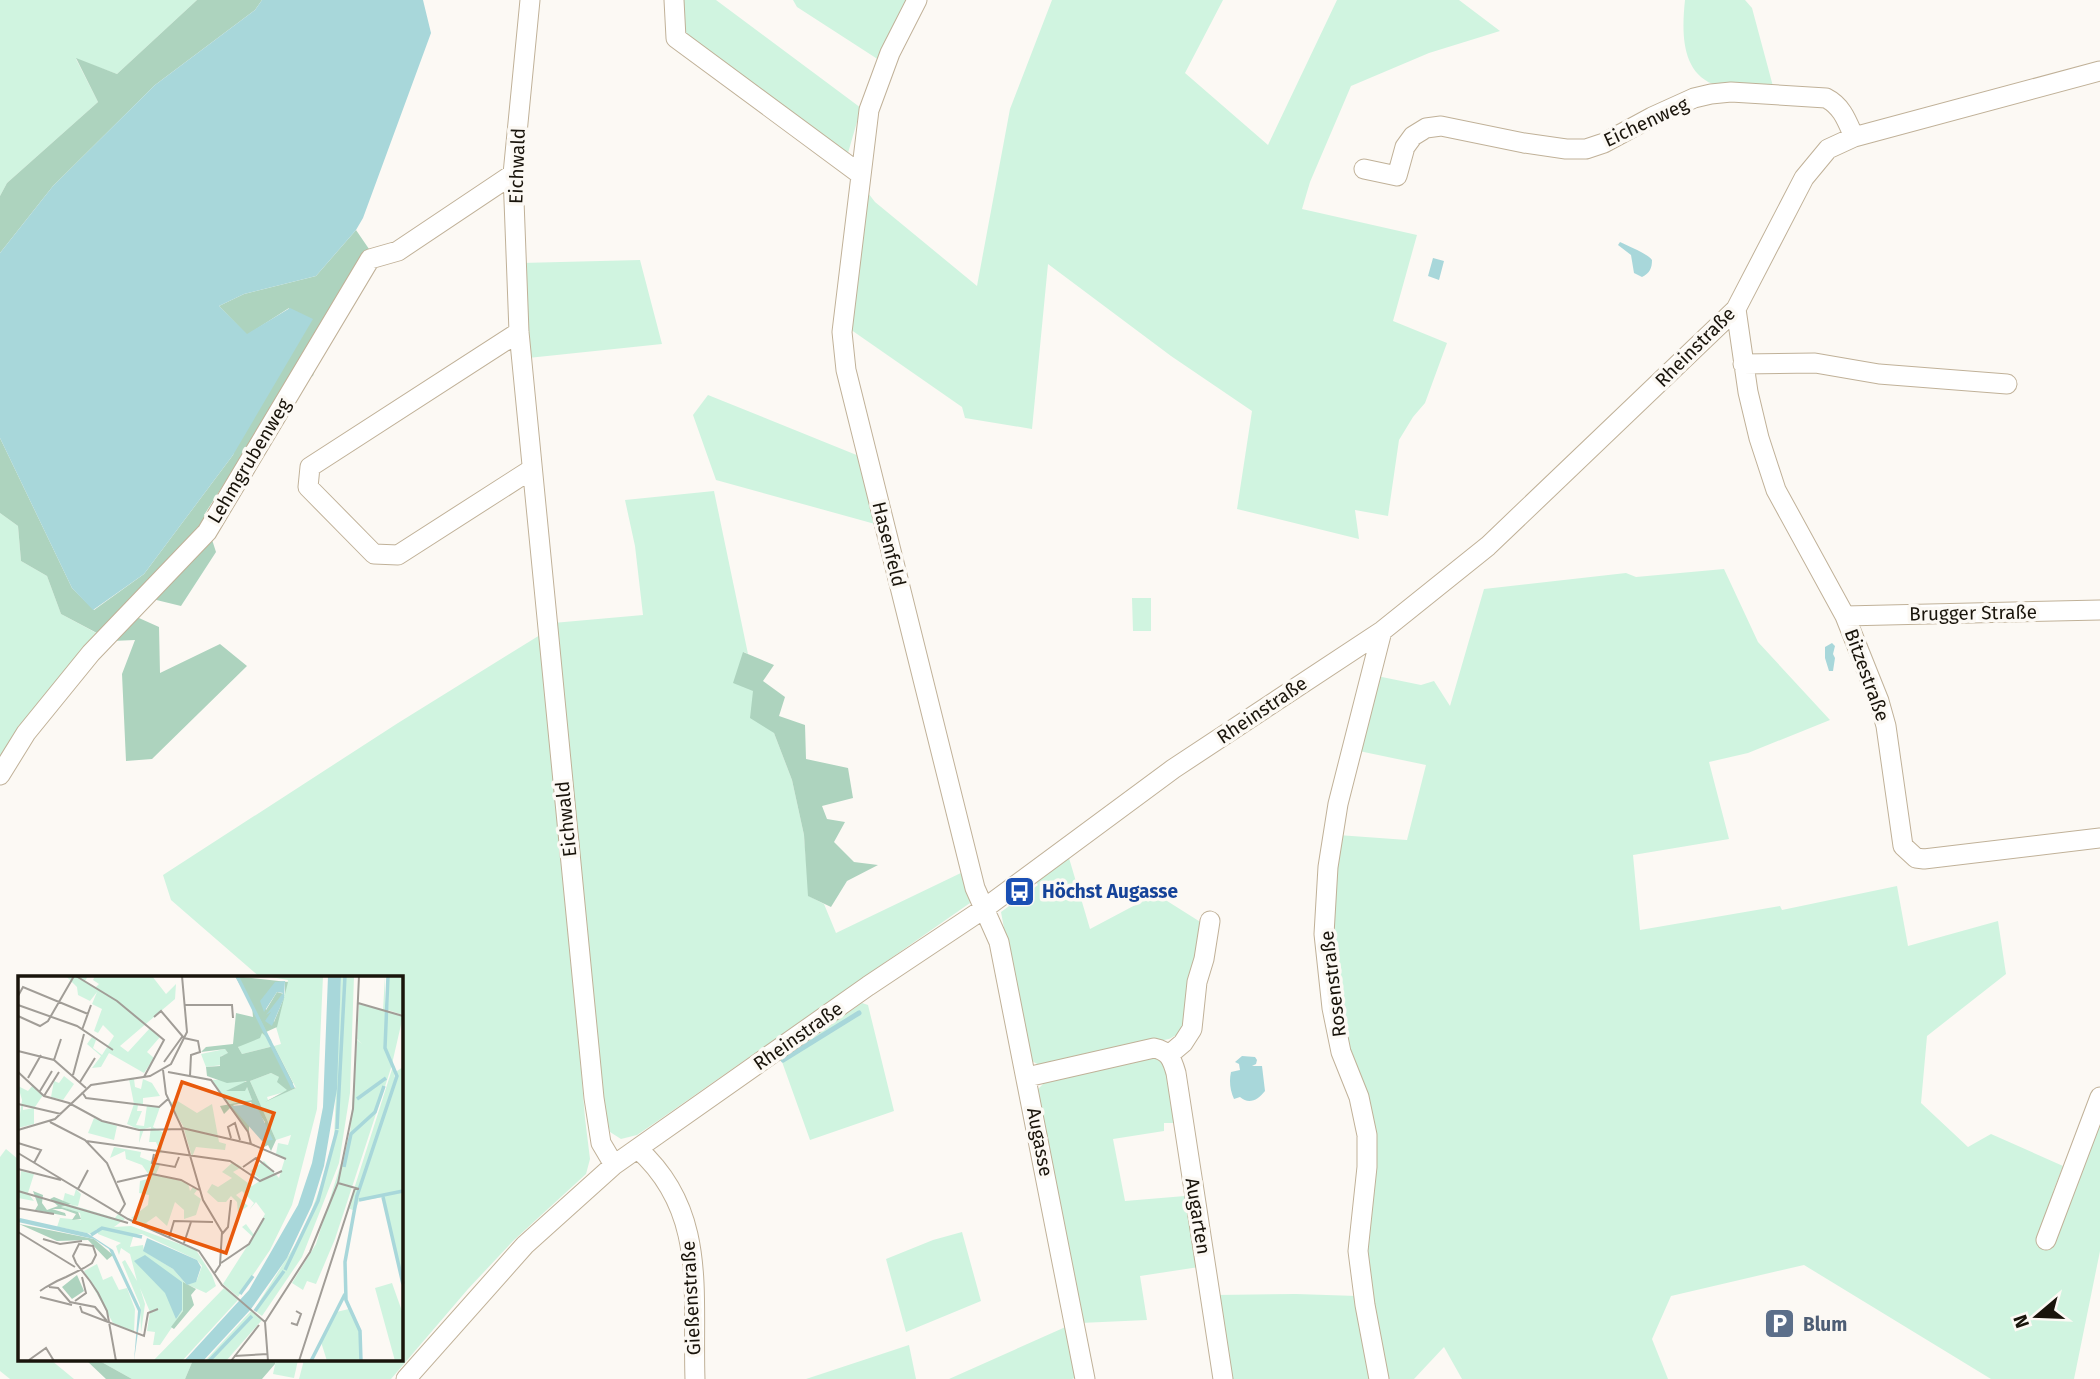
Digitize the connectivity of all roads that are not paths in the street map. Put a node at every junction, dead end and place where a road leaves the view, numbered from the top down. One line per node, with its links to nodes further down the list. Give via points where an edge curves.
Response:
1 (530, 0): 7 (street, Eichwald)
2 (674, 0): 8 (street, via 676,38)
3 (916, 0): 8 (street, Hasenfeld, via 869,110)
4 (2100, 71): 5 (street, Rheinstraße)
5 (1854, 137): 6 (street, Eichenweg, via 1848,119 1826,98 1711,93 1586,149 1524,143 1441,126 1413,136 1397,176); 9 (street, Rheinstraße, via 1828,149 1804,178)
6 (1364, 169)
7 (513, 174): 10 (street, Eichwald); 17 (street, Lehmgrubenweg, via 398,251 370,259 207,532 91,653 26,733)
8 (860, 174): 19 (street, Hasenfeld, via 842,332 846,370 975,888)
9 (1736, 309): 11 (street, Bitzestraße); 16 (street, Rheinstraße, via 1488,546)
10 (519, 332): 13 (street, Eichwald); 13 (street, via 310,467 308,487 374,554 398,555)
11 (1743, 364): 12 (street, via 1815,363 1879,374); 15 (street, Bitzestraße, via 1776,490)
12 (2007, 384)
13 (532, 469): 25 (street, Eichwald, via 594,1098 601,1143)
14 (2100, 610): 15 (street, Brugger Straße)
15 (1845, 616): 18 (street, Bitzestraße, via 1886,726 1901,838 1910,854 1924,859)
16 (1382, 631): 19 (street, Rheinstraße, via 1173,769); 31 (street, Rosenstraße, via 1338,804 1324,934 1341,1052 1359,1097 1367,1135 1358,1251)
17 (0, 775)
18 (2100, 838)
19 (985, 908): 22 (street, Augasse, via 999,942); 24 (street, Rheinstraße)
20 (1210, 921): 21 (street, via 1196,982 1192,1029)
21 (1170, 1055): 22 (street, via 1154,1048); 30 (street, Augarten)
22 (1027, 1077): 29 (street, Augasse)
23 (2100, 1097): 26 (street)
24 (638, 1149): 25 (street, Rheinstraße); 28 (street, Gießenstraße, via 677,1196 686,1224 694,1279)
25 (614, 1165): 27 (street, Rheinstraße, via 525,1245)
26 (2046, 1240)
27 (406, 1379)
28 (695, 1379)
29 (1085, 1379)
30 (1223, 1379)
31 (1379, 1379)

